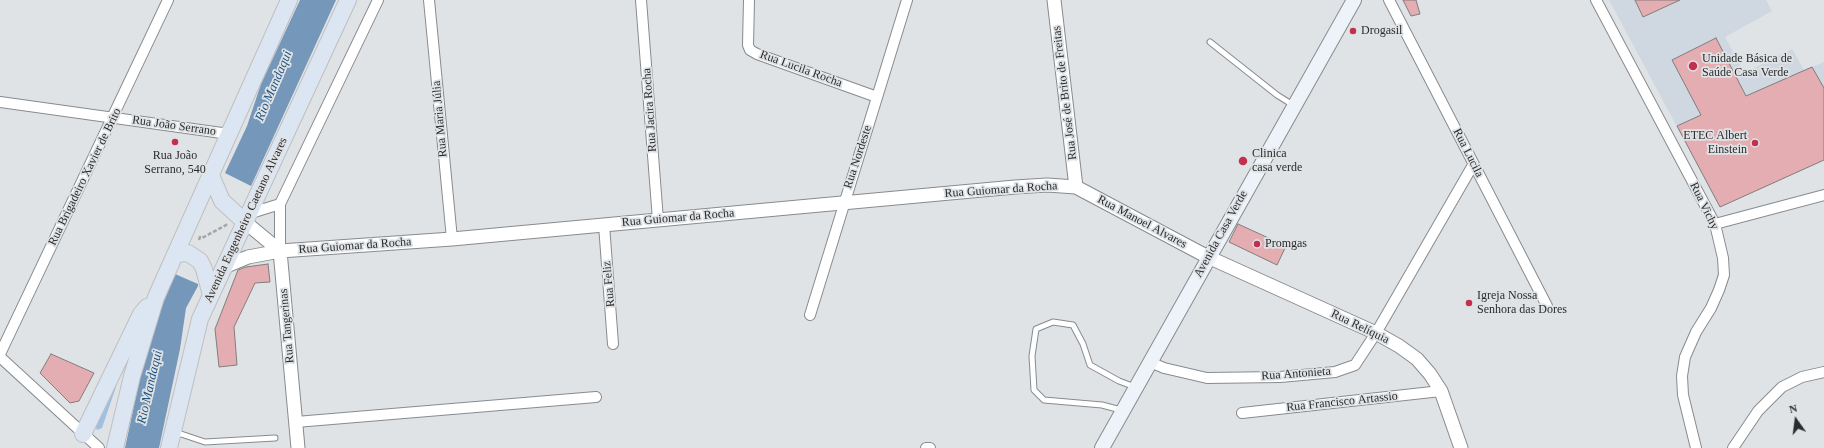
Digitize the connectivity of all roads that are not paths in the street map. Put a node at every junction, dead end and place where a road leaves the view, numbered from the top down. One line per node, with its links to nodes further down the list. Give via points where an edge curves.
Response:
1 (168, 0): 17 (street, Rua Brigadeiro Xavier de Brito)
2 (289, 0): 18 (main road)
3 (348, 0): 25 (main road, Avenida Engenheiro Caetano Alvares)
4 (378, 0): 24 (street, Rua Tangerinas)
5 (429, 0): 29 (street, Rua Maria Júlia)
6 (641, 0): 26 (street, Rua Jacira Rocha)
7 (749, 0): 14 (street, Rua Lucila Rocha, via 750,50)
8 (907, 0): 14 (street, Rua Nordeste)
9 (1054, 0): 21 (street, Rua José de Brito de Freitas)
10 (1354, 0): 16 (main road, Avenida Casa Verde)
11 (1390, 0): 19 (street, Rua Lucila)
12 (1596, 0): 28 (street, Rua Vichy)
13 (1210, 42): 16 (lane, via 1277,95)
14 (877, 97): 23 (street, Rua Nordeste)
15 (0, 102): 17 (street, Rua João Serrano)
16 (1294, 105): 32 (main road, Avenida Casa Verde)
17 (114, 118): 18 (street, Rua João Serrano); 40 (street, Rua Brigadeiro Xavier de Brito)
18 (229, 134): 20 (main road)
19 (1473, 165): 36 (street, Rua Lucila); 38 (street, Rua Antonieta)
20 (211, 175): 25 (main road, via 222,201); 31 (main road)
21 (1076, 187): 23 (street, Rua Guiomar da Rocha, via 1015,187); 32 (street, Rua Manoel Alvares)
22 (1824, 195): 28 (street)
23 (843, 203): 26 (street, Rua Guiomar da Rocha); 37 (street, Rua Nordeste)
24 (280, 204): 25 (street); 30 (street, Rua Tangerinas)
25 (246, 218): 30 (street); 33 (main road, Avenida Engenheiro Caetano Alvares)
26 (658, 220): 27 (street, Rua Guiomar da Rocha)
27 (604, 224): 29 (street, Rua Guiomar da Rocha); 39 (street, Rua Feliz)
28 (1715, 224): 61 (street, Rua Vichy, via 1724,274 1711,308 1696,332 1685,357 1682,376 1683,395)
29 (452, 239): 30 (street, Rua Guiomar da Rocha)
30 (280, 252): 33 (street, Rua Guiomar da Rocha, via 248,257); 49 (street, Rua Tangerinas)
31 (175, 254): 34 (main road, via 193,254 200,261); 35 (main road)
32 (1208, 257): 38 (street, Rua Relíquia); 42 (main road, Avenida Casa Verde)
33 (224, 267): 34 (main road, Avenida Engenheiro Caetano Alvares)
34 (211, 295): 50 (main road, Avenida Engenheiro Caetano Alvares, via 200,319)
35 (156, 297): 51 (main road, via 141,314); 54 (main road, via 132,376)
36 (1547, 306)
37 (810, 315)
38 (1376, 333): 42 (street, Rua Antonieta, via 1355,365 1335,372 1280,377 1207,378); 45 (street, Rua Relíquia, via 1417,360)
39 (613, 344)
40 (0, 354)
41 (0, 357): 51 (street)
42 (1150, 362): 44 (main road, Avenida Casa Verde)
43 (1824, 372): 62 (street, via 1802,377 1782,387 1758,411)
44 (1135, 387): 47 (main road, Avenida Casa Verde); 47 (lane, via 1090,365 1073,325 1053,322 1036,329 1032,356 1034,390 1044,400 1102,404)
45 (1442, 392): 48 (street, Rua Francisco Artassio); 60 (street, Rua Relíquia)
46 (596, 397): 49 (street)
47 (1122, 410): 59 (main road, Avenida Casa Verde)
48 (1242, 413)
49 (296, 422): 56 (street, Rua Tangerinas)
50 (173, 431): 52 (lane, via 205,442); 55 (main road, Avenida Engenheiro Caetano Alvares)
51 (84, 434): 53 (street)
52 (275, 438)
53 (99, 448)
54 (115, 448)
55 (169, 448)
56 (298, 448)
57 (926, 448): 58 (street)
58 (930, 448)
59 (1102, 448)
60 (1461, 448)
61 (1696, 448)
62 (1733, 448)

